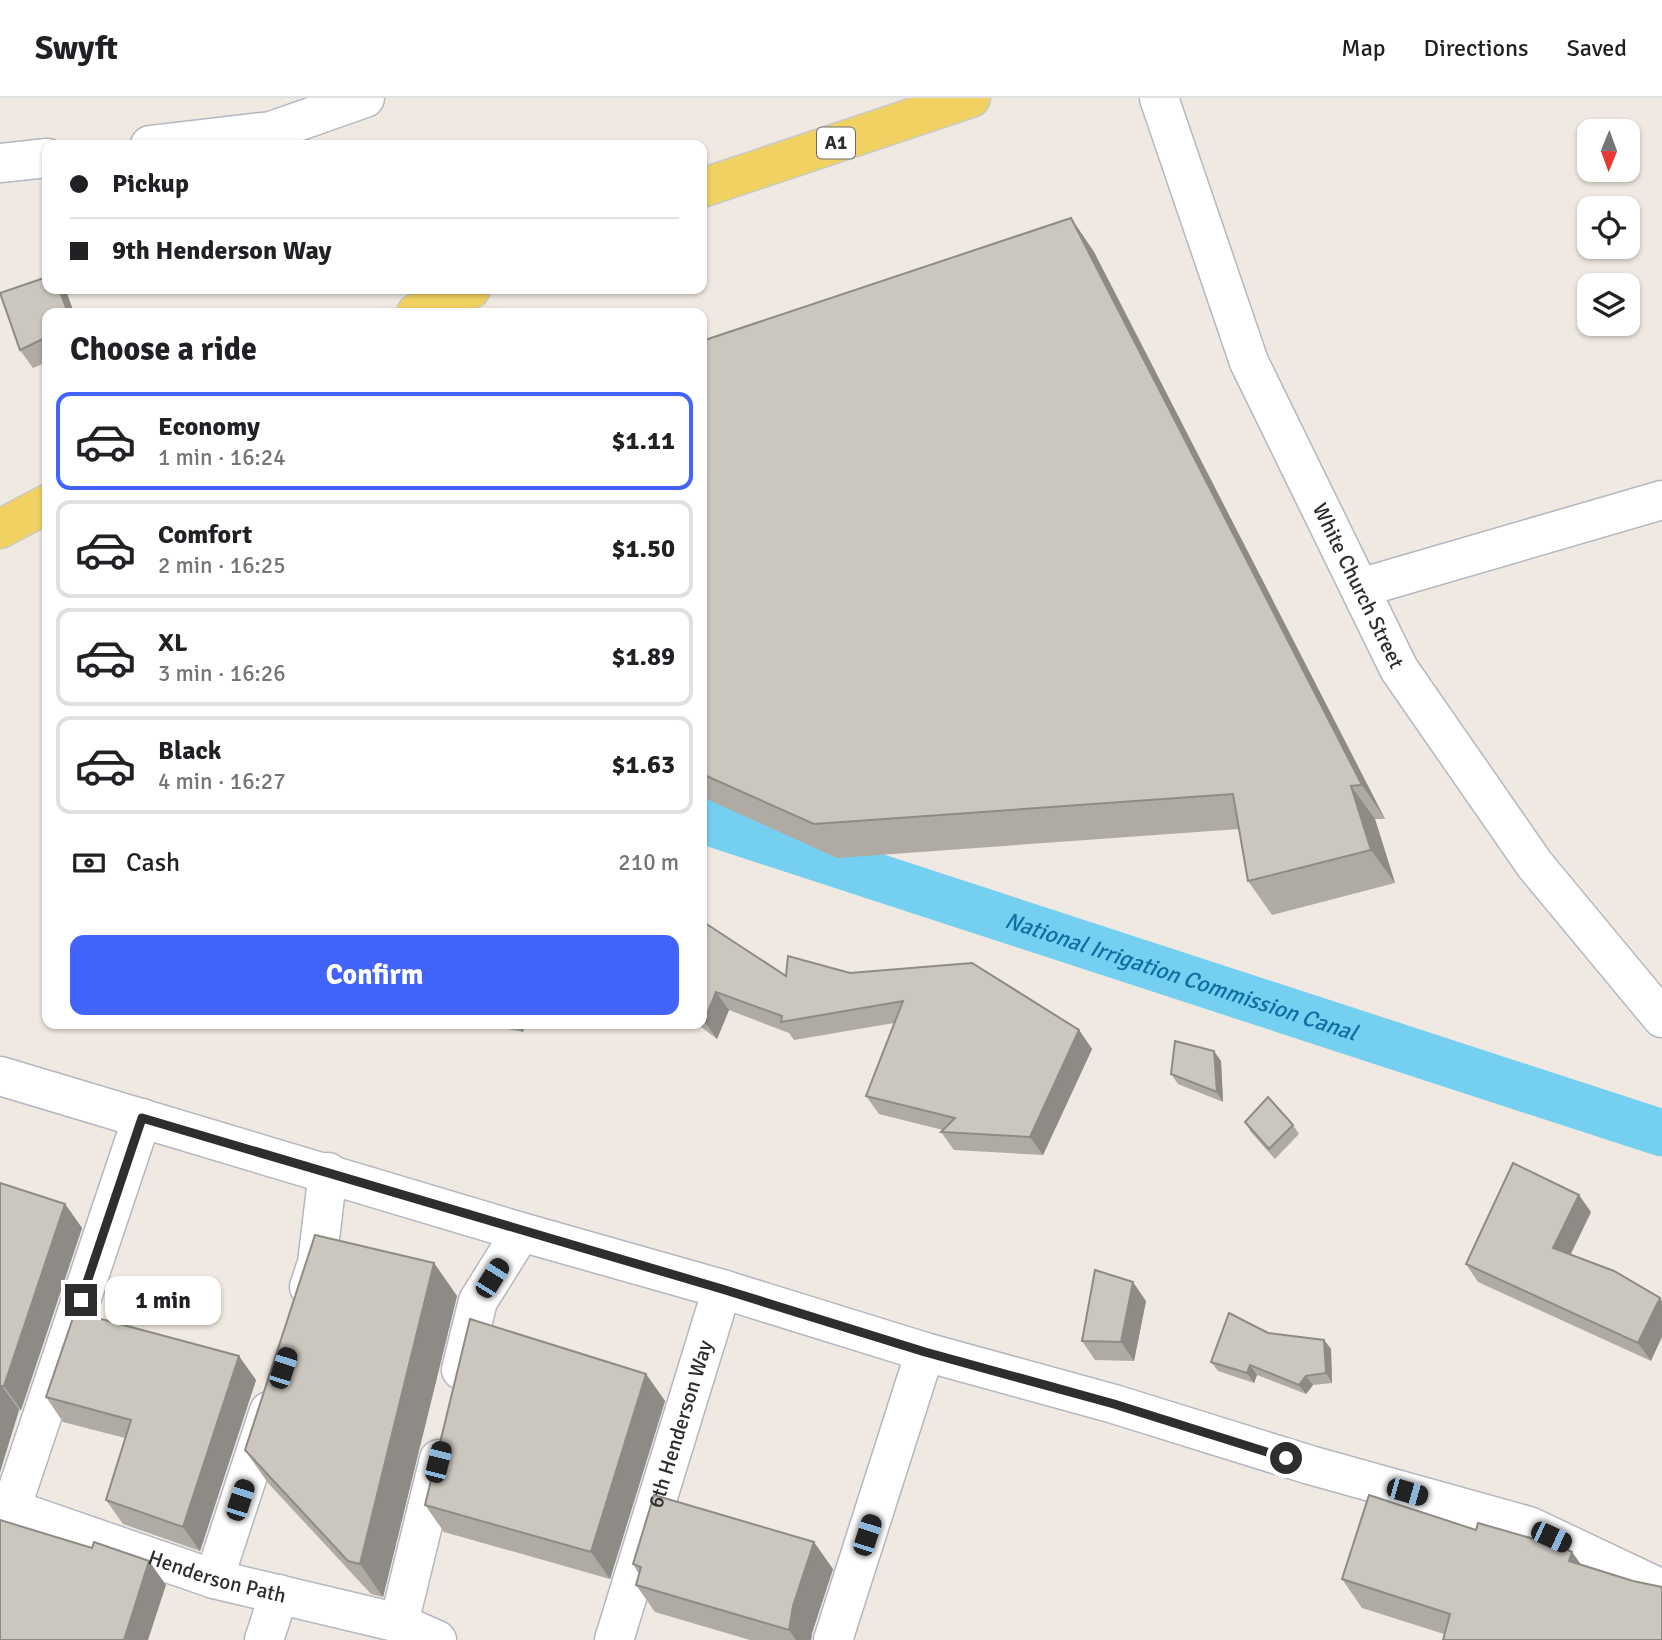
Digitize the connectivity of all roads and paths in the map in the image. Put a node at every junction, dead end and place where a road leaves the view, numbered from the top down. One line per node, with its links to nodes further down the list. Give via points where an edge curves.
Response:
1 (365, 98): 4 (street, via 271,131)
2 (971, 98): 7 (main road, A1)
3 (1159, 98): 13 (street, White Church Street, via 1249,362)
4 (193, 140)
5 (42, 159): 6 (street)
6 (0, 163)
7 (707, 186)
8 (460, 294): 9 (main road)
9 (427, 308)
10 (1662, 500): 13 (street)
11 (42, 507): 12 (main road)
12 (0, 529)
13 (1360, 589): 14 (street, White Church Street, via 1399,669 1535,865)
14 (1662, 1018)
15 (0, 1076): 16 (street)
16 (142, 1118): 17 (street); 23 (street)
17 (328, 1172): 18 (street); 20 (street, via 317,1263)
18 (521, 1232): 19 (street); 27 (street, via 478,1301)
19 (722, 1289): 21 (street); 30 (street, 6th Henderson Way)
20 (300, 1315)
21 (925, 1352): 25 (street, via 1529,1526); 31 (street)
22 (279, 1381): 24 (street)
23 (5, 1507): 24 (street, Henderson Path)
24 (214, 1579): 26 (street, Henderson Path)
25 (1662, 1589)
26 (279, 1594): 27 (street, Henderson Path); 28 (street)
27 (398, 1623): 29 (street, Henderson Path)
28 (264, 1640)
29 (437, 1640)
30 (614, 1640)
31 (833, 1640)

